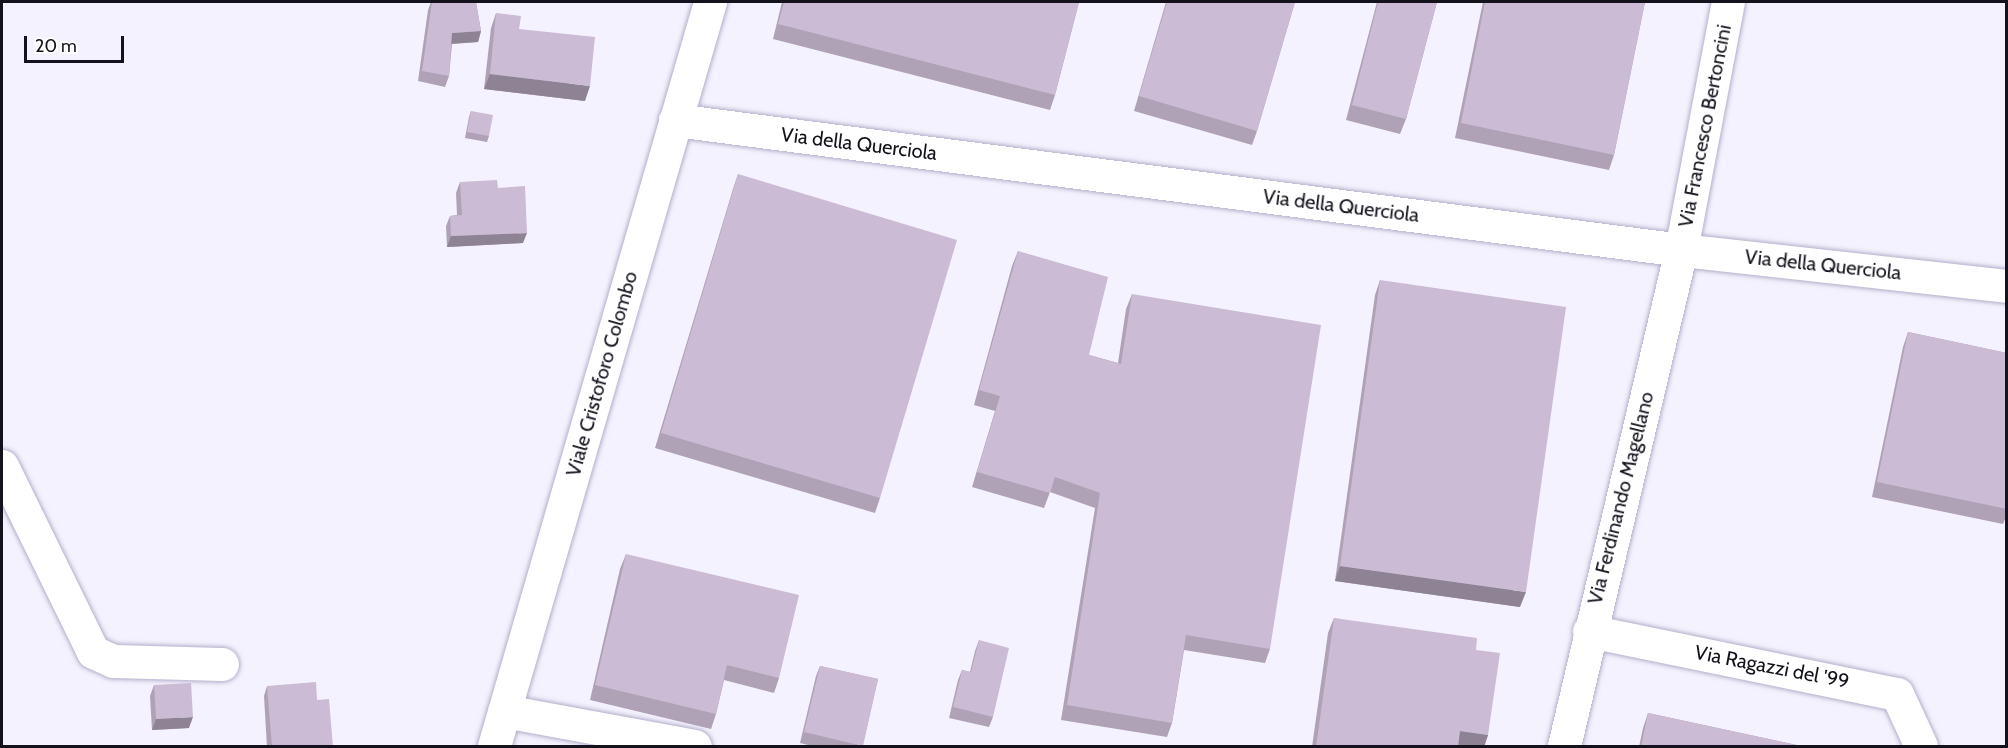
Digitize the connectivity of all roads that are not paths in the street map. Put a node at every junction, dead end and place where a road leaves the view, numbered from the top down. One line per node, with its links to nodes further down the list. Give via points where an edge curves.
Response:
1 (710, 2): 3 (street, Viale Cristoforo Colombo)
2 (1728, 2): 4 (street, Via Francesco Bertoncini)
3 (675, 120): 4 (street, Via della Querciola); 9 (street, Viale Cristoforo Colombo)
4 (1681, 249): 5 (street, Via della Querciola); 7 (street, Via Ferdinando Magellano)
5 (2007, 286)
6 (2, 466): 8 (street, via 93,652 113,662)
7 (1589, 631): 12 (street, Via Ferdinando Magellano); 13 (street, Via Ragazzi del '99, via 1897,694)
8 (222, 664)
9 (504, 711): 10 (street, Viale Cristoforo Colombo); 11 (street)
10 (494, 747)
11 (694, 747)
12 (1564, 747)
13 (1921, 747)

